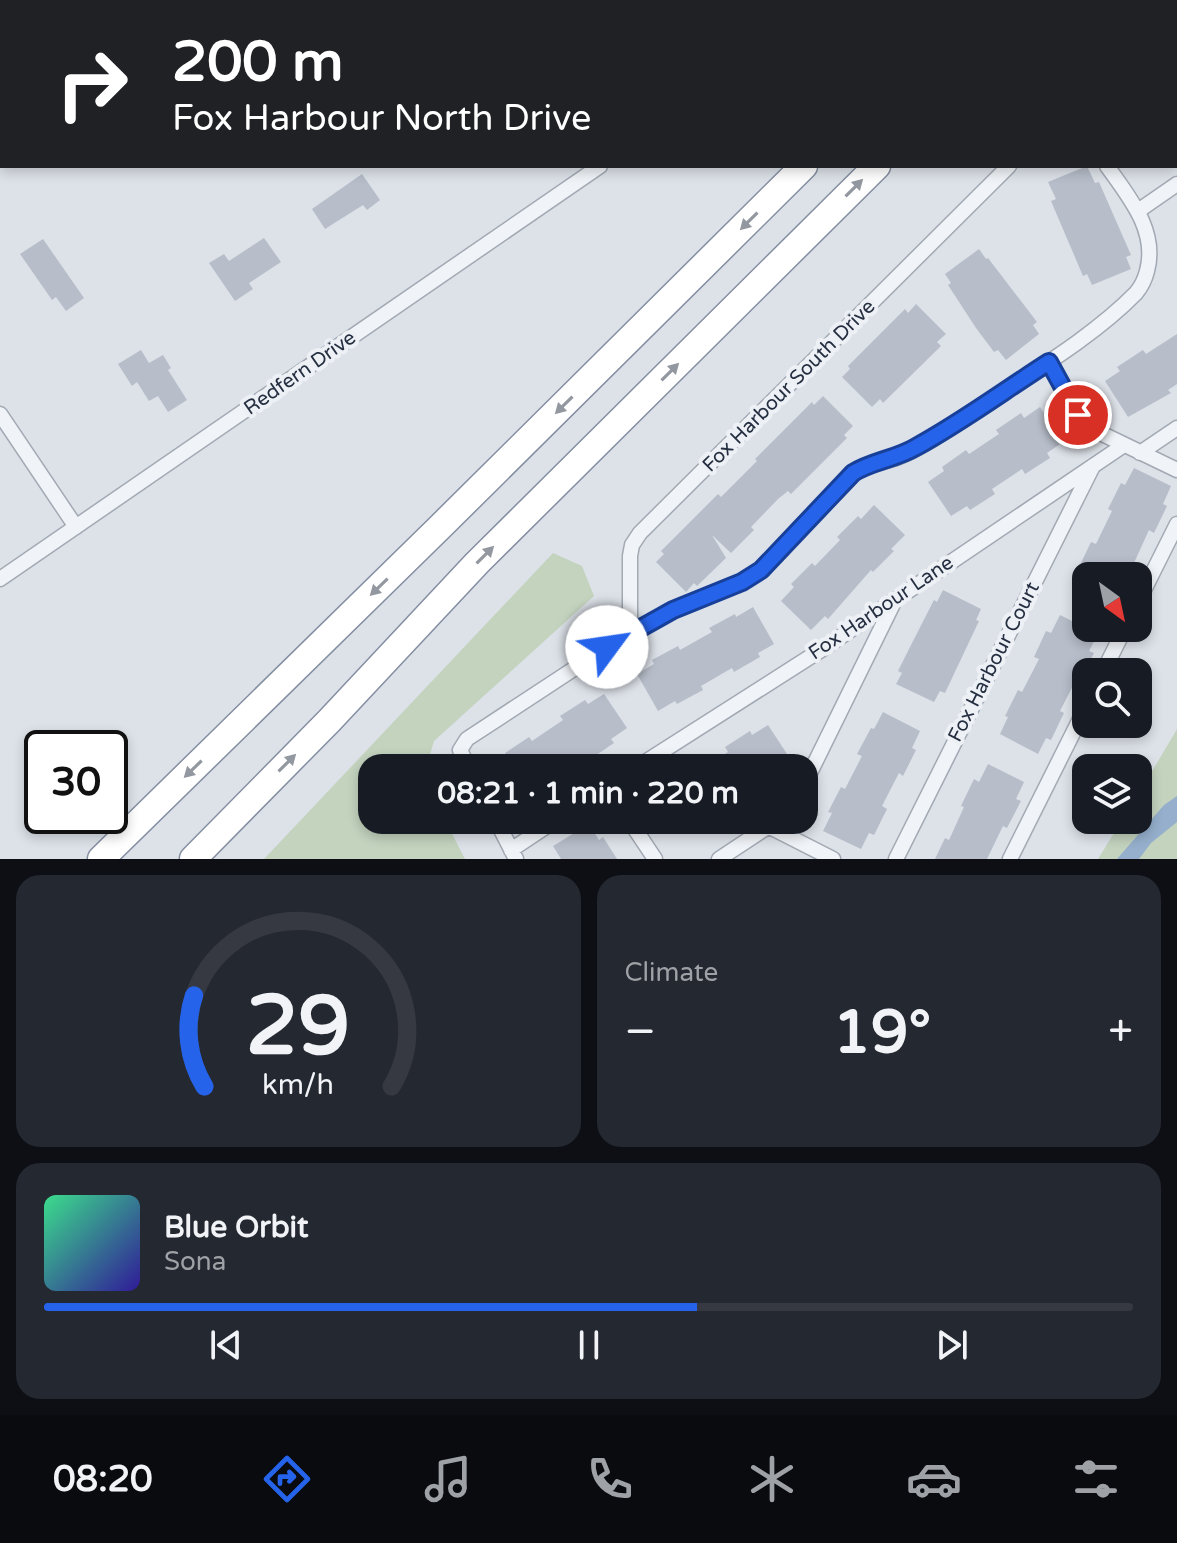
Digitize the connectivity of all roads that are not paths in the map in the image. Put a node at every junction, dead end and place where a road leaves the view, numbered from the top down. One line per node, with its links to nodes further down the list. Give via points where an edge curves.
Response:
1 (597, 168): 16 (street, Redfern Drive)
2 (802, 168): 31 (highway, one-way to 31)
3 (875, 168): 32 (highway, one-way to 3, via 477,563)
4 (1007, 168): 20 (street, Fox Harbour South Drive, via 640,533 630,559)
5 (1108, 168): 7 (street)
6 (1177, 184): 7 (street)
7 (1138, 211): 8 (street, via 1149,257 1144,282)
8 (1049, 362): 11 (street, via 1082,421); 20 (street, via 933,438 853,473 761,570)
9 (0, 414): 16 (street)
10 (1177, 428): 12 (street)
11 (1124, 445): 12 (street); 13 (street, Fox Harbour Lane)
12 (1140, 453): 14 (street)
13 (1093, 466): 19 (street, Fox Harbour Lane); 36 (street, Fox Harbour Court)
14 (1177, 470)
15 (1177, 524): 17 (street)
16 (76, 527): 18 (street, Redfern Drive)
17 (1152, 574)
18 (0, 579)
19 (896, 598): 23 (street, Fox Harbour Lane); 24 (street)
20 (630, 632): 22 (street, via 467,739)
21 (1072, 735): 37 (street)
22 (462, 754)
23 (658, 754)
24 (818, 757)
25 (503, 834): 30 (street)
26 (539, 834): 30 (street)
27 (638, 834): 33 (street)
28 (756, 834): 34 (street)
29 (791, 834): 35 (street)
30 (514, 855)
31 (101, 859)
32 (193, 859)
33 (655, 859)
34 (719, 859)
35 (833, 859)
36 (896, 859)
37 (1010, 859)

